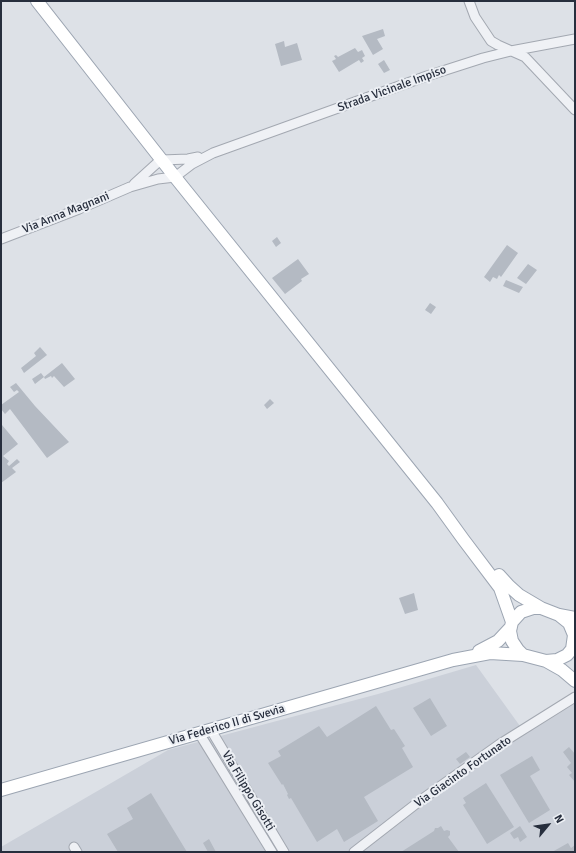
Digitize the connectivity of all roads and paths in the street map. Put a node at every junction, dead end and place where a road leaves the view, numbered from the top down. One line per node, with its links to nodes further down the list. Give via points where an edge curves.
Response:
1 (28, 1): 5 (main road, via 48,25)
2 (37, 1): 5 (main road)
3 (469, 1): 6 (street, via 491,40)
4 (575, 39): 6 (street, Strada Vicinale Impiso)
5 (68, 42): 9 (main road)
6 (511, 51): 7 (street, via 525,57); 8 (street, Strada Vicinale Impiso, via 426,76)
7 (575, 110)
8 (213, 153): 9 (street, via 188,159); 10 (street)
9 (162, 160): 10 (main road); 11 (street, Via Anna Magnani)
10 (175, 177): 11 (street, Via Anna Magnani); 13 (main road)
11 (130, 187): 12 (street, Via Anna Magnani)
12 (1, 239)
13 (437, 503): 14 (main road, via 468,534 509,586); 17 (main road, via 500,588)
14 (541, 608): 15 (main road); 17 (main road, via 521,612)
15 (559, 615): 16 (main road); 18 (main road, via 569,623 573,631)
16 (575, 618)
17 (511, 624): 19 (main road, via 512,641); 20 (main road, via 498,641 489,647)
18 (574, 646): 21 (main road, via 563,658)
19 (522, 654): 20 (main road, via 490,653); 21 (main road)
20 (453, 660): 24 (main road, Via Federico II di Svevia)
21 (546, 661): 22 (main road)
22 (575, 681)
23 (575, 697): 28 (street, Via Giacinto Fortunato, via 482,757)
24 (205, 732): 25 (main road, Via Federico II di Svevia); 26 (street, Via Filippo Gisotti); 27 (street, Via Filippo Gisotti)
25 (1, 790)
26 (272, 852)
27 (284, 852)
28 (354, 852)

